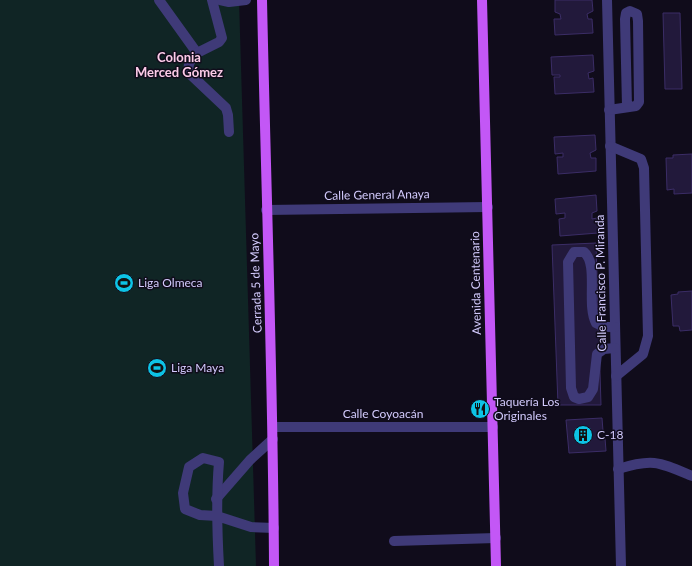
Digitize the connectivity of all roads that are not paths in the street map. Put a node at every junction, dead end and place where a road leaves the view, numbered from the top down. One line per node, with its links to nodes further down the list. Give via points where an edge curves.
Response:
1 (159, 0): 8 (street)
2 (212, 0): 8 (street, via 222,38)
3 (220, 0): 4 (street)
4 (246, 0)
5 (262, 0): 14 (main road, Cerrada 5 de Mayo)
6 (482, 0): 13 (main road, Avenida Centenario)
7 (607, 0): 10 (street, Calle Francisco P. Miranda)
8 (198, 53): 11 (street, via 189,62 190,74 226,108)
9 (627, 107): 9 (street, via 636,106 639,102 638,21 636,14 630,11 625,19); 10 (street)
10 (609, 110): 12 (street, Calle Francisco P. Miranda)
11 (229, 132)
12 (610, 146): 15 (street, Calle Francisco P. Miranda); 17 (street, via 640,159 644,168 648,320 648,336 643,354)
13 (488, 207): 14 (street, Calle General Anaya); 19 (main road, Avenida Centenario)
14 (266, 210): 18 (main road, Cerrada 5 de Mayo)
15 (614, 327): 16 (street, Calle Francisco P. Miranda); 16 (street, via 604,327 596,323 592,306 589,259 584,252 574,252 568,262 571,388 574,397 588,397 593,390 597,354 604,349)
16 (615, 348): 17 (street, Calle Francisco P. Miranda)
17 (616, 376): 21 (street, Calle Francisco P. Miranda)
18 (273, 427): 19 (street, Calle Coyoacán); 20 (main road, Cerrada 5 de Mayo)
19 (493, 427): 26 (main road, Avenida Centenario)
20 (273, 439): 23 (street, via 250,460); 25 (main road, Cerrada 5 de Mayo)
21 (618, 469): 22 (street, via 640,462 662,463); 31 (street, Calle Francisco P. Miranda)
22 (692, 476)
23 (216, 499): 24 (street); 24 (street, via 219,462 203,458 189,467 183,493 185,509 200,515)
24 (217, 516): 25 (street, via 251,527); 28 (street)
25 (274, 528): 29 (main road, Cerrada 5 de Mayo)
26 (496, 538): 27 (street); 30 (main road, Avenida Centenario)
27 (394, 542)
28 (219, 566)
29 (274, 566)
30 (496, 566)
31 (621, 566)

